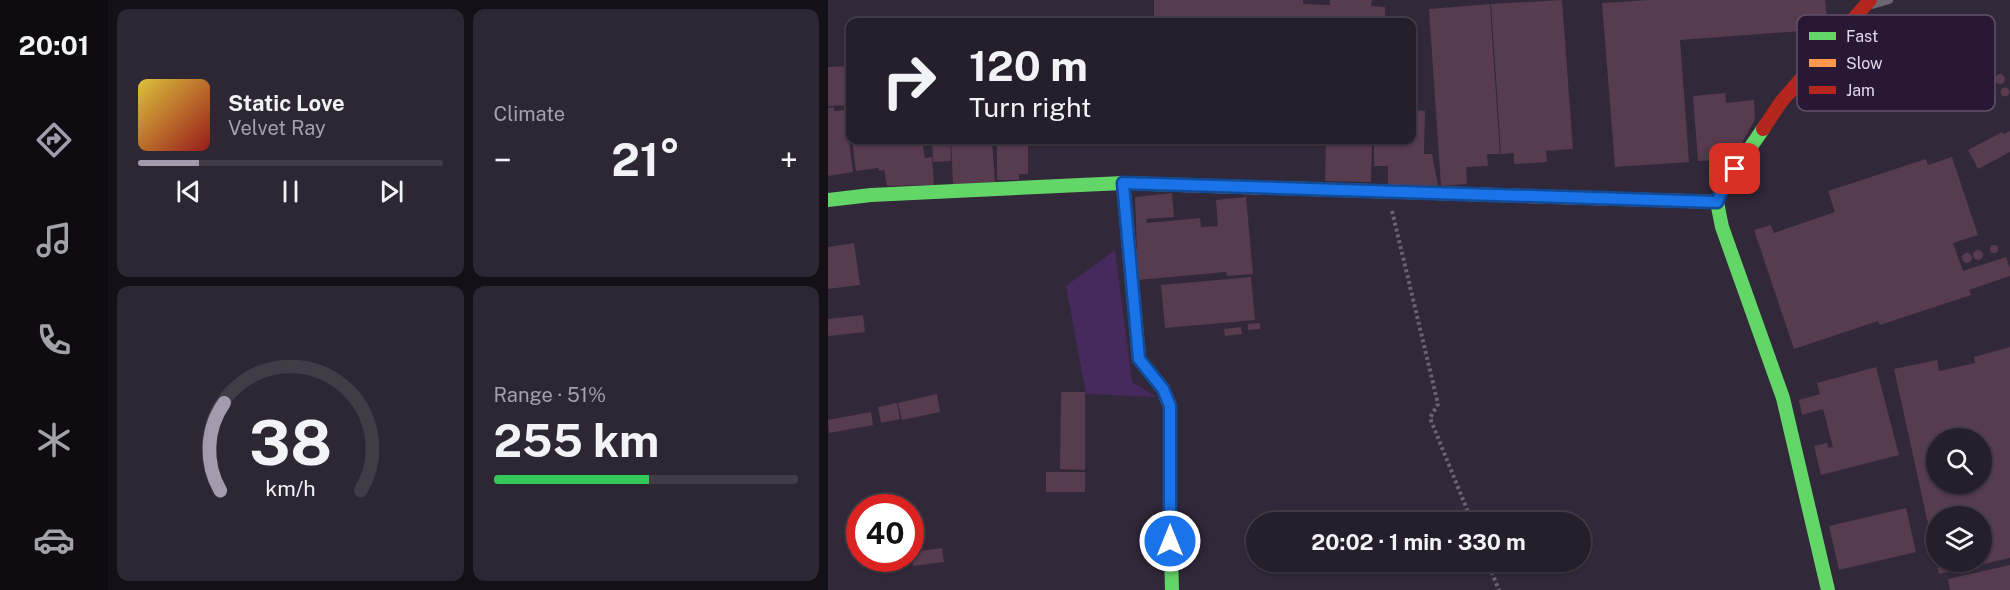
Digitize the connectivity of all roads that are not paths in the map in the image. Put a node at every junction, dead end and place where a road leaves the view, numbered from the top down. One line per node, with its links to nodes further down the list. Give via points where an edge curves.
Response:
1 (1889, 0): 2 (lane)
2 (1867, 3): 3 (street)
3 (1857, 15)
4 (1797, 84): 7 (street, via 1724,186)
5 (1123, 183): 6 (street); 7 (street); 8 (street, via 1139,359 1163,389 1170,406)
6 (828, 200)
7 (1717, 202): 9 (street, via 1722,227 1783,398)
8 (1172, 590)
9 (1828, 590)

